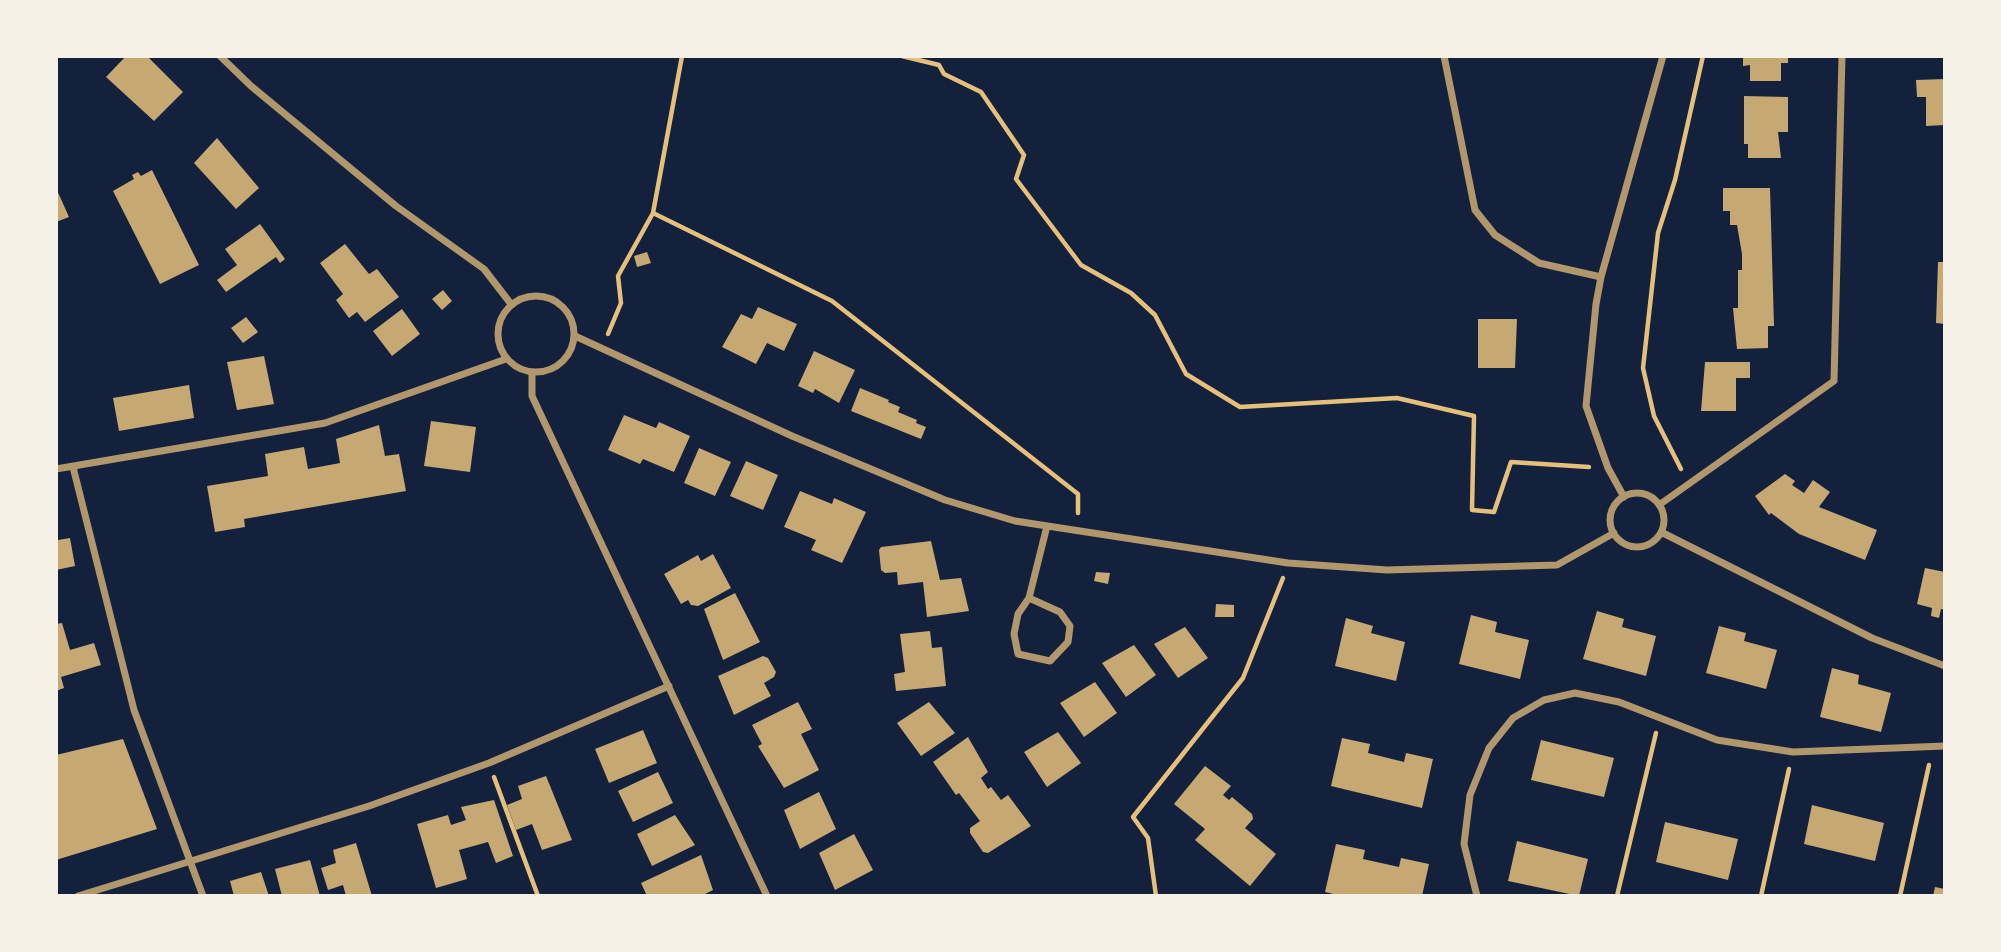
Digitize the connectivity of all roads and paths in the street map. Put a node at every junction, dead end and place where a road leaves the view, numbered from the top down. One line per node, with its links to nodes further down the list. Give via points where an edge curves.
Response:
1 (220, 56): 10 (street, via 396,206 484,269)
2 (682, 56): 8 (path)
3 (902, 56): 16 (path, via 939,65 944,74 981,92 1024,155 1016,179 1082,265 1132,293 1155,315 1186,374 1240,407 1397,398 1474,415 1472,510 1494,512 1511,463)
4 (1444, 56): 9 (street, via 1475,210 1495,235 1539,263)
5 (1663, 56): 9 (street)
6 (1703, 56): 18 (path, via 1658,233 1643,368 1654,416)
7 (1842, 56): 18 (street, via 1833,382)
8 (653, 213): 12 (path, via 618,276 621,303); 22 (path, via 832,301 1078,494)
9 (1601, 277): 16 (street, via 1586,406)
10 (511, 304): 11 (street, via 535,296 558,303 567,312); 13 (street, via 497,330)
11 (575, 336): 12 (street); 14 (street, via 566,359 556,367)
12 (602, 347): 21 (street, via 792,436 945,500)
13 (506, 359): 14 (street); 15 (street, via 325,423)
14 (532, 373): 28 (street, via 531,396)
15 (73, 467): 17 (street); 34 (street, via 134,710)
16 (1608, 468): 19 (street)
17 (56, 469)
18 (1689, 485): 20 (street)
19 (1624, 497): 20 (street, via 1639,493); 24 (street, via 1611,513)
20 (1659, 505): 23 (street, via 1664,518)
21 (1047, 526): 22 (street); 26 (street)
22 (1077, 530): 25 (street)
23 (1661, 532): 24 (street, via 1651,543 1637,547); 27 (street, via 1872,638)
24 (1614, 533): 25 (street, via 1557,565 1387,570)
25 (1288, 563): 39 (path, via 1243,678 1133,817 1148,838)
26 (1029, 598): 26 (street, via 1018,614 1014,634 1018,654 1050,661 1068,642 1070,626 1060,612)
27 (1945, 666)
28 (669, 686): 32 (street); 38 (street)
29 (1659, 718): 31 (street, via 1717,740); 40 (street, via 1619,702 1575,693 1544,700 1513,718 1489,748 1471,795 1464,844); 41 (path)
30 (1945, 746): 31 (street)
31 (1793, 752): 42 (path)
32 (489, 763): 34 (street); 37 (path)
33 (1929, 763): 43 (path)
34 (191, 862): 35 (street); 36 (street)
35 (78, 896)
36 (203, 896)
37 (538, 896)
38 (767, 896)
39 (1156, 896)
40 (1477, 896)
41 (1617, 896)
42 (1760, 896)
43 (1900, 896)

